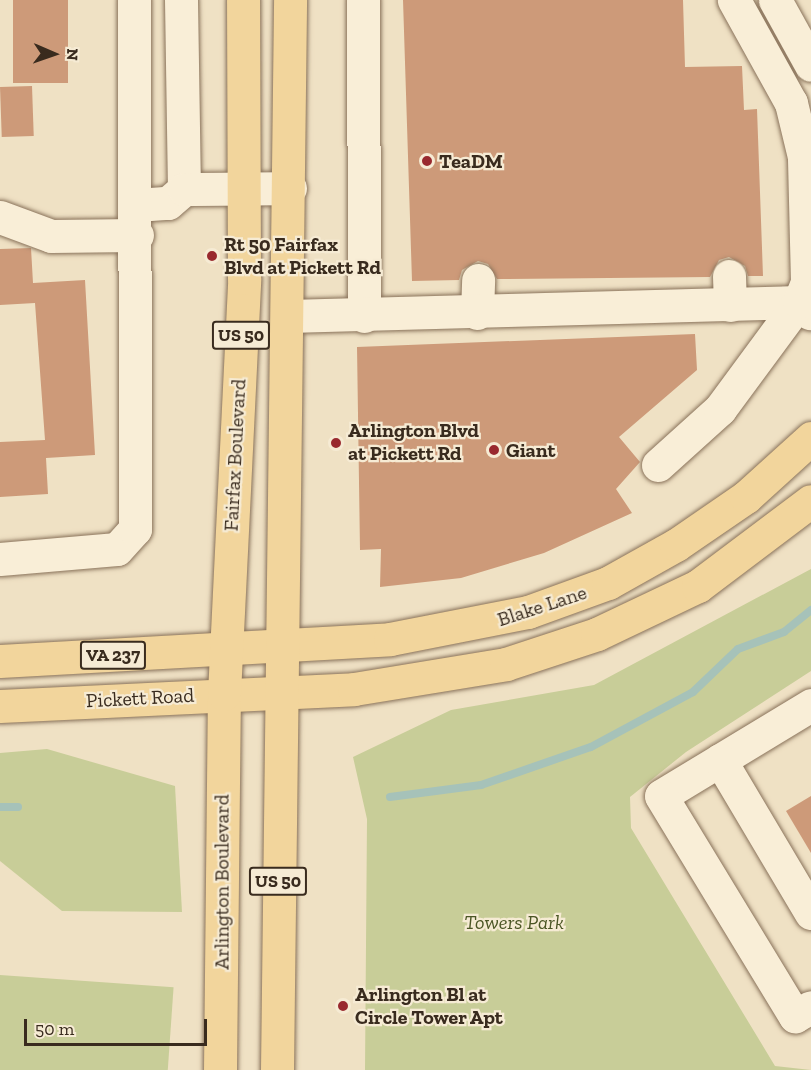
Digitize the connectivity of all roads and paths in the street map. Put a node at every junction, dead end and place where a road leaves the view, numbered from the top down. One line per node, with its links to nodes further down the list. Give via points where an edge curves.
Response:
1 (134, 0): 12 (street)
2 (181, 0): 10 (street)
3 (243, 0): 11 (main road, Fairfax Boulevard / US 50)
4 (290, 0): 9 (main road, US 50)
5 (363, 0): 18 (street)
6 (734, 0): 15 (street, via 791,103 804,157 808,261)
7 (775, 0): 8 (street)
8 (811, 65)
9 (290, 188): 11 (street); 17 (main road, US 50)
10 (184, 189): 11 (street); 12 (street, via 168,203)
11 (246, 189): 24 (main road, Fairfax Boulevard / US 50)
12 (136, 205): 13 (street, via 51,236); 22 (street, via 135,529 117,549)
13 (0, 217)
14 (478, 280): 16 (street)
15 (805, 308): 16 (street, via 729,291); 20 (street, via 720,409)
16 (477, 313): 18 (street)
17 (288, 316): 18 (street); 23 (main road, US 50)
18 (363, 316)
19 (811, 438): 23 (main road, Blake Lane, via 714,521 608,583 570,599 444,632)
20 (658, 465)
21 (811, 501): 26 (main road, via 698,586 646,614 552,652 413,682)
22 (0, 559)
23 (280, 646): 24 (main road, Blake Lane); 26 (main road, US 50)
24 (225, 650): 25 (main road, VA 237); 27 (main road, Fairfax Boulevard / US 50)
25 (0, 661)
26 (279, 692): 27 (main road, Pickett Road / VA 237); 34 (main road, US 50)
27 (224, 693): 29 (main road, Pickett Road / VA 237); 33 (main road, Arlington Boulevard / US 50)
28 (811, 705): 30 (street)
29 (0, 706)
30 (720, 760): 31 (street); 32 (street, via 661,796 795,1016)
31 (811, 913)
32 (811, 1006)
33 (220, 1070)
34 (277, 1070)

